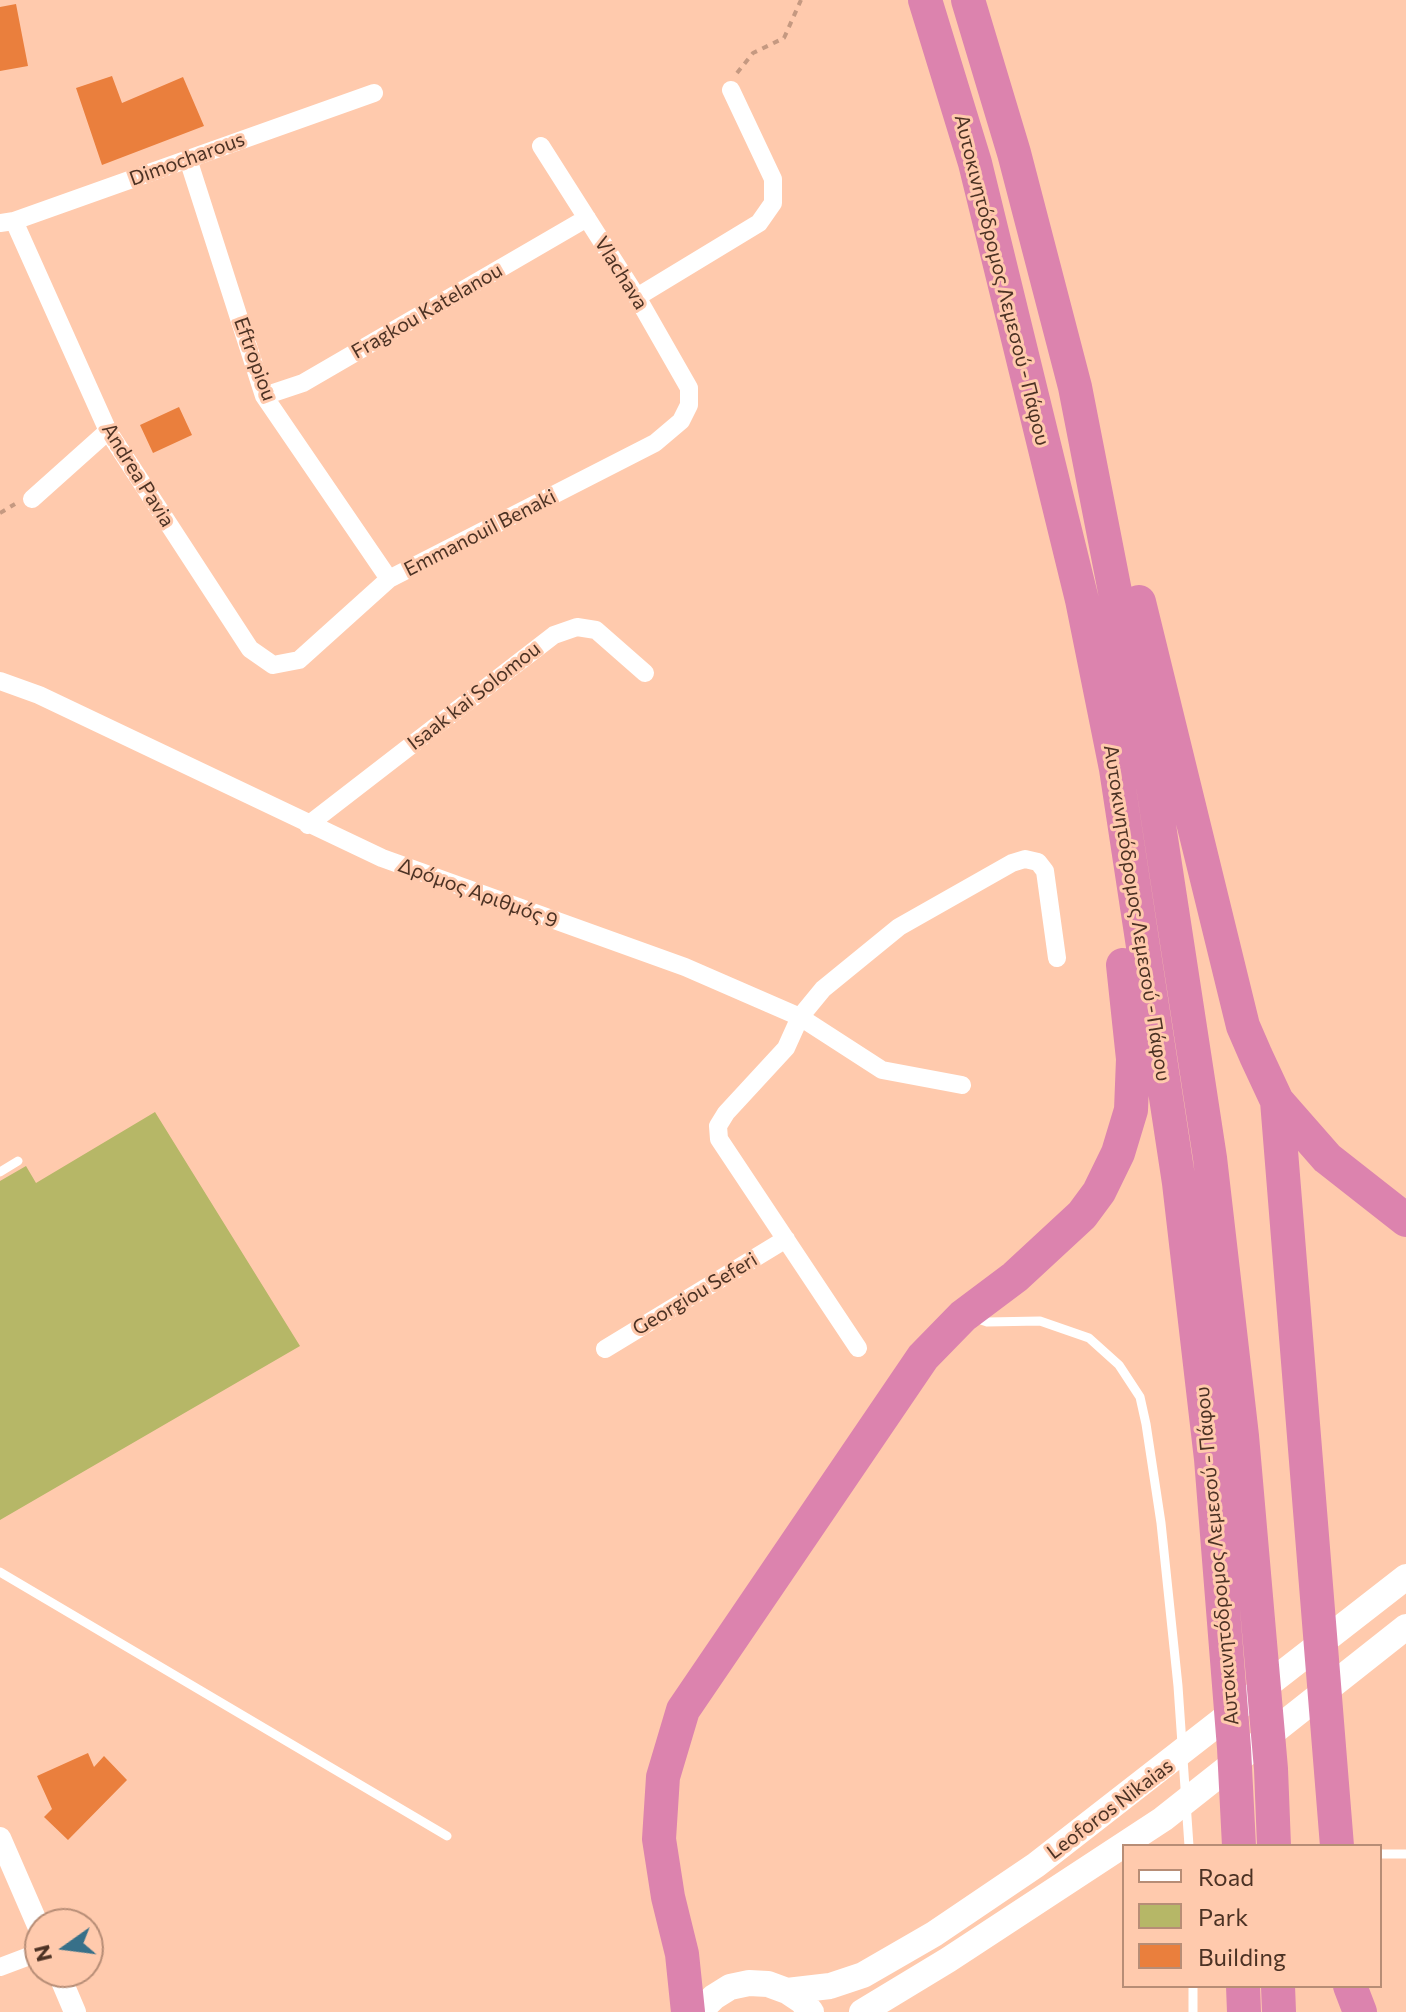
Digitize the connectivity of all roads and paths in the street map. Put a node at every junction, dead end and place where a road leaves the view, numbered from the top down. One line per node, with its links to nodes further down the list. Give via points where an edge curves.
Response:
1 (801, 0): 4 (path, via 784,38 753,53)
2 (925, 0): 14 (highway, Αυτοκινητόδρομος Λεμεσού - Πάφου, via 975,163)
3 (968, 0): 11 (highway, Αυτοκινητόδρομος Λεμεσού - Πάφου)
4 (731, 90): 10 (street, via 773,179 773,203 759,223)
5 (374, 93): 7 (street, Dimocharous)
6 (541, 146): 8 (street, Vlachava)
7 (188, 159): 9 (street, Dimocharous); 12 (street, Eftropiou)
8 (587, 218): 10 (street, Vlachava); 12 (street, Fragkou Katelanou, via 303,383)
9 (7, 222): 15 (street, Andrea Pavia)
10 (637, 297): 13 (street, Vlachava, via 689,388)
11 (1075, 387): 25 (highway, via 1131,569 1243,1026); 41 (highway, Αυτοκινητόδρομος Λεμεσού - Πάφου, via 1153,786 1210,1158 1242,1436)
12 (264, 396): 17 (street, Eftropiou)
13 (689, 405): 17 (street, Emmanouil Benaki, via 681,421 655,443)
14 (1037, 415): 30 (highway, via 1127,993 1131,1110 1113,1163 1082,1215); 40 (highway, Αυτοκινητόδρομος Λεμεσού - Πάφου, via 1116,769 1179,1183 1211,1459)
15 (108, 431): 16 (street); 18 (street, Andrea Pavia, via 250,649)
16 (32, 499)
17 (389, 579): 18 (street, Emmanouil Benaki, via 299,660)
18 (273, 665)
19 (645, 673): 21 (street, Isaak kai Solomou, via 596,630 577,627 554,635)
20 (0, 681): 21 (street, Δρόμος Αριθμός 9)
21 (308, 825): 23 (street, Δρόμος Αριθμός 9, via 382,858 685,967)
22 (1057, 958): 23 (street, via 1045,871 1038,862 1025,859 899,927 823,989)
23 (800, 1017): 24 (street, Δρόμος Αριθμός 9, via 882,1070); 29 (street, via 786,1048 718,1126 719,1139)
24 (962, 1085)
25 (1277, 1101): 28 (highway, via 1327,1158); 42 (highway)
26 (18, 1161): 27 (lane)
27 (0, 1172)
28 (1406, 1220)
29 (786, 1239): 31 (street); 32 (street, Georgiou Seferi)
30 (963, 1316): 39 (lane, via 987,1322 1040,1321 1089,1338 1119,1365 1140,1397 1161,1523); 56 (highway, via 923,1357 683,1710 663,1777 659,1839)
31 (858, 1348)
32 (605, 1349)
33 (0, 1572): 36 (lane)
34 (1406, 1577): 54 (main road, Leoforos Nikaias, via 1036,1865 934,1934 863,1975)
35 (1406, 1627): 38 (main road, Leoforos Nikaias)
36 (447, 1836)
37 (0, 1838): 46 (street)
38 (1125, 1844)
39 (1189, 1844)
40 (1239, 1844)
41 (1274, 1844)
42 (1337, 1844)
43 (1122, 1846): 59 (main road, Leoforos Nikaias)
44 (1382, 1854): 45 (lane)
45 (1406, 1854)
46 (30, 1908)
47 (24, 1958): 48 (street)
48 (0, 1967)
49 (65, 1988): 55 (street)
50 (1193, 1988): 60 (lane)
51 (1243, 1988): 61 (highway)
52 (1278, 1988): 62 (highway)
53 (1351, 1988): 63 (highway)
54 (787, 1991): 57 (main road, via 768,1984 730,1987); 58 (main road)
55 (75, 2012)
56 (688, 2012)
57 (699, 2012)
58 (811, 2012)
59 (862, 2012)
60 (1193, 2012)
61 (1244, 2012)
62 (1279, 2012)
63 (1360, 2012)

